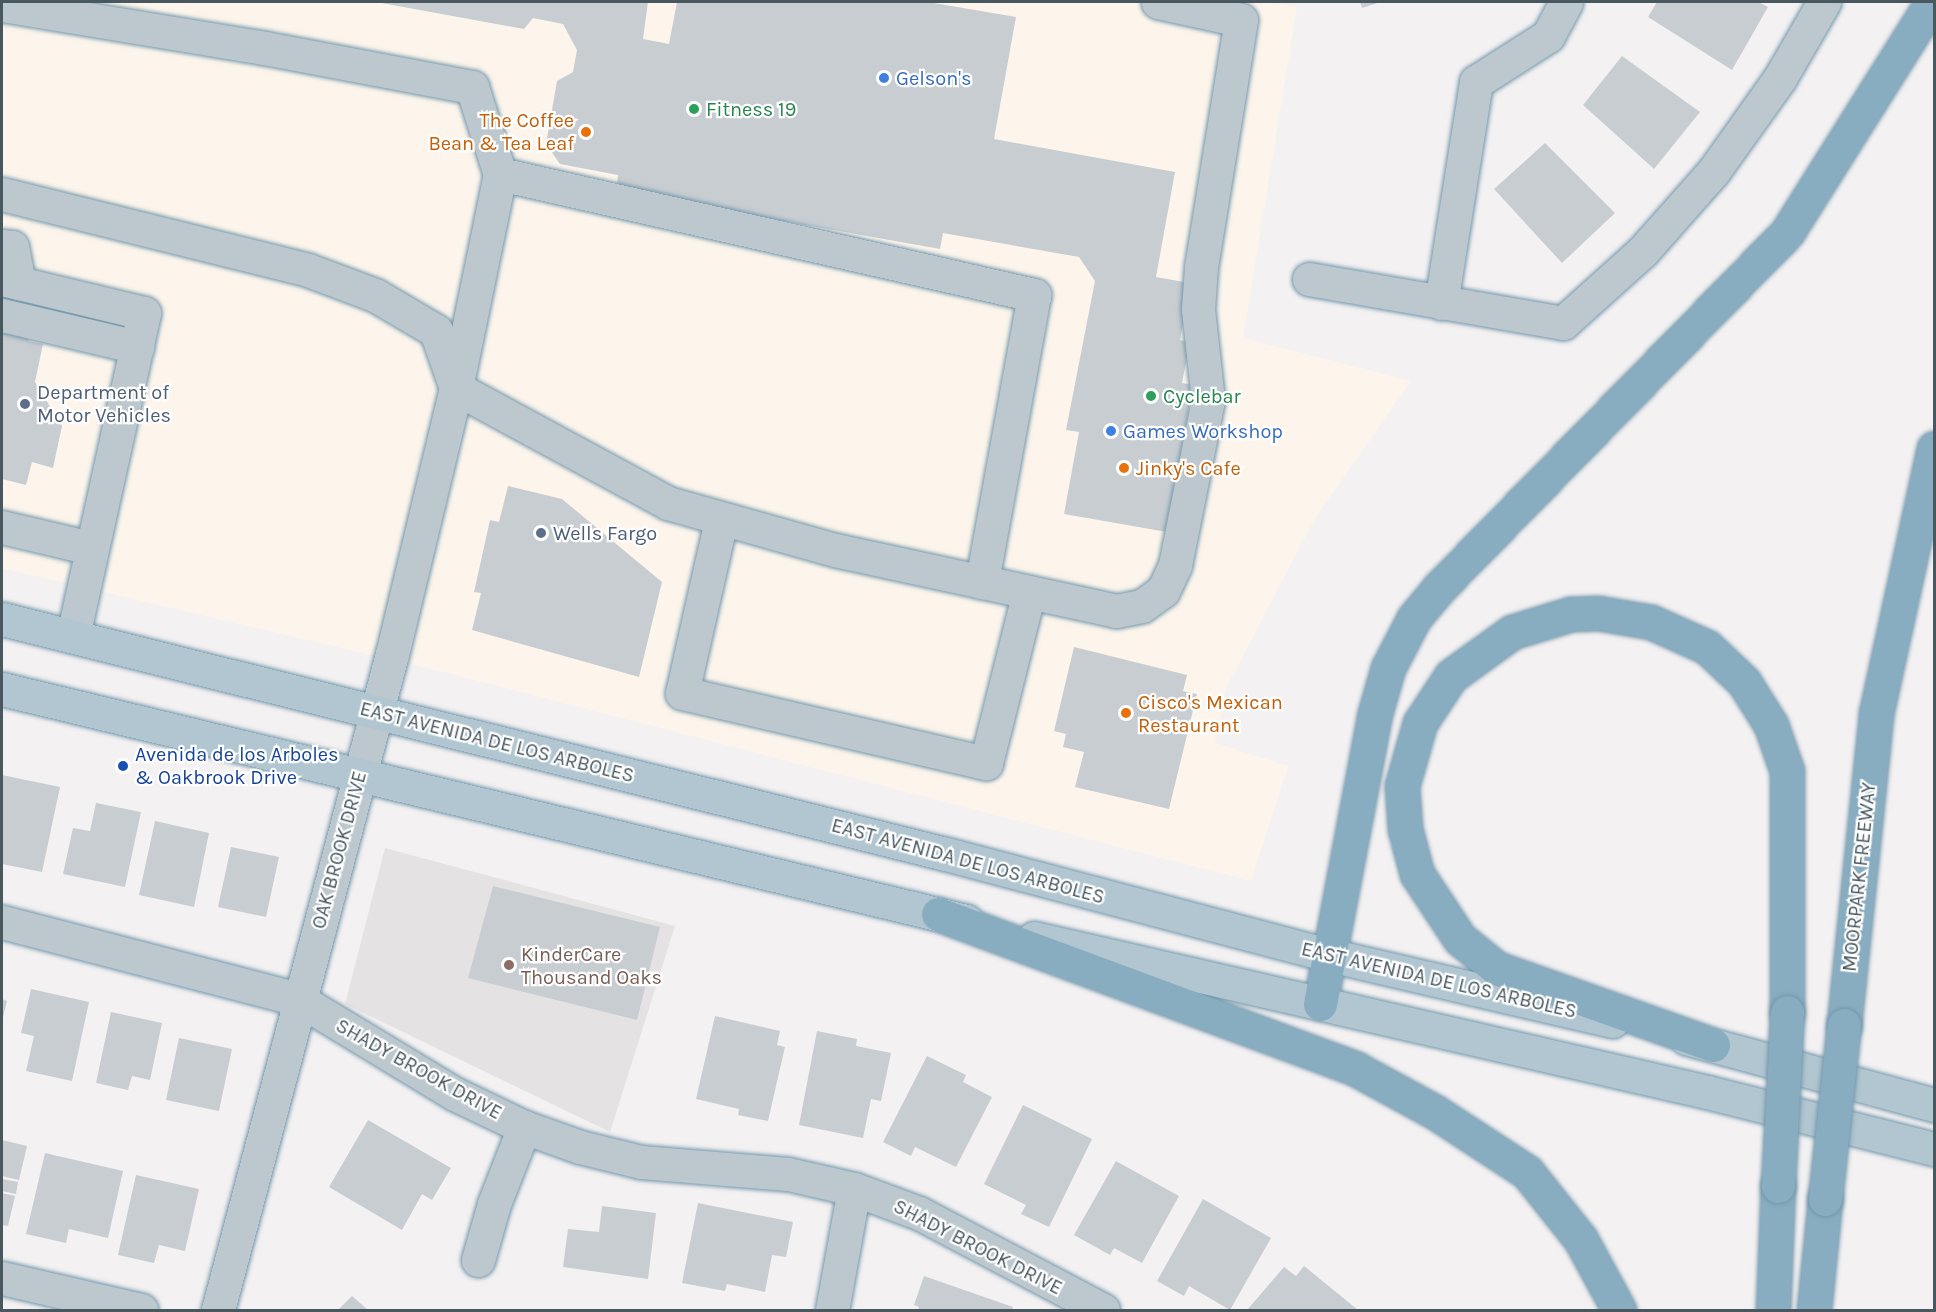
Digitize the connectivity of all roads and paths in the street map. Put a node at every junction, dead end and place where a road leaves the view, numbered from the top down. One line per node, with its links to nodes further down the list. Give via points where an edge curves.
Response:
1 (1158, 2): 20 (street, via 1241,20 1201,267 1198,309 1208,400 1175,565 1162,591 1142,606 1125,610)
2 (1566, 2): 11 (street, via 1548,36 1476,82)
3 (1824, 2): 11 (street, via 1780,78 1713,172 1643,251 1576,316 1563,323 1549,323)
4 (1932, 2): 28 (highway, via 1788,231 1414,618 1388,668 1374,717)
5 (2, 5): 6 (street, via 471,87)
6 (500, 174): 14 (street, OAK BROOK DRIVE); 19 (street, via 1034,295)
7 (2, 194): 14 (street, via 308,270 375,295 436,331)
8 (2, 246): 10 (street, via 12,247)
9 (1309, 279): 11 (street)
10 (10, 281): 13 (street, via 144,313)
11 (1441, 303)
12 (2, 315): 13 (street)
13 (137, 347): 18 (street)
14 (456, 388): 16 (street, via 669,503); 24 (street, OAK BROOK DRIVE)
15 (1935, 448): 44 (highway, MOORPARK FREEWAY, bridge, via 1876,714)
16 (721, 520): 19 (street); 20 (street, via 682,693 986,763)
17 (2, 527): 18 (street)
18 (91, 548): 22 (street)
19 (982, 582): 20 (street)
20 (1029, 592)
21 (2, 619): 22 (main road, EAST AVENIDA DE LOS ARBOLES)
22 (72, 636): 24 (main road, EAST AVENIDA DE LOS ARBOLES)
23 (2, 689): 25 (main road)
24 (378, 712): 25 (street, OAK BROOK DRIVE); 28 (main road, EAST AVENIDA DE LOS ARBOLES)
25 (359, 777): 26 (main road); 29 (street, OAK BROOK DRIVE)
26 (938, 914): 30 (main road); 42 (highway, via 1356,1070 1435,1112 1527,1172 1581,1240)
27 (2, 922): 29 (street, SHADY BROOK DRIVE)
28 (1329, 955): 30 (highway); 31 (main road, EAST AVENIDA DE LOS ARBOLES)
29 (298, 999): 33 (street, SHADY BROOK DRIVE, via 455,1094); 39 (street, OAK BROOK DRIVE)
30 (1320, 1004): 34 (main road, via 1707,1092)
31 (1713, 1045): 32 (main road, EAST AVENIDA DE LOS ARBOLES); 43 (highway, bridge, via 1496,968 1460,939 1418,874 1405,829 1402,786 1420,723 1451,676 1512,632 1571,614 1598,613 1634,619 1694,639 1720,656 1744,682 1771,725 1787,771 1787,1012)
32 (1935, 1105)
33 (524, 1127): 35 (street, SHADY BROOK DRIVE, via 580,1147 641,1162 788,1174); 36 (street, via 494,1204)
34 (1935, 1149)
35 (854, 1189): 40 (street); 41 (street, SHADY BROOK DRIVE, via 919,1213)
36 (478, 1260)
37 (2, 1278): 38 (street)
38 (141, 1311)
39 (218, 1311)
40 (832, 1311)
41 (1103, 1311)
42 (1619, 1311)
43 (1773, 1311)
44 (1814, 1311)

